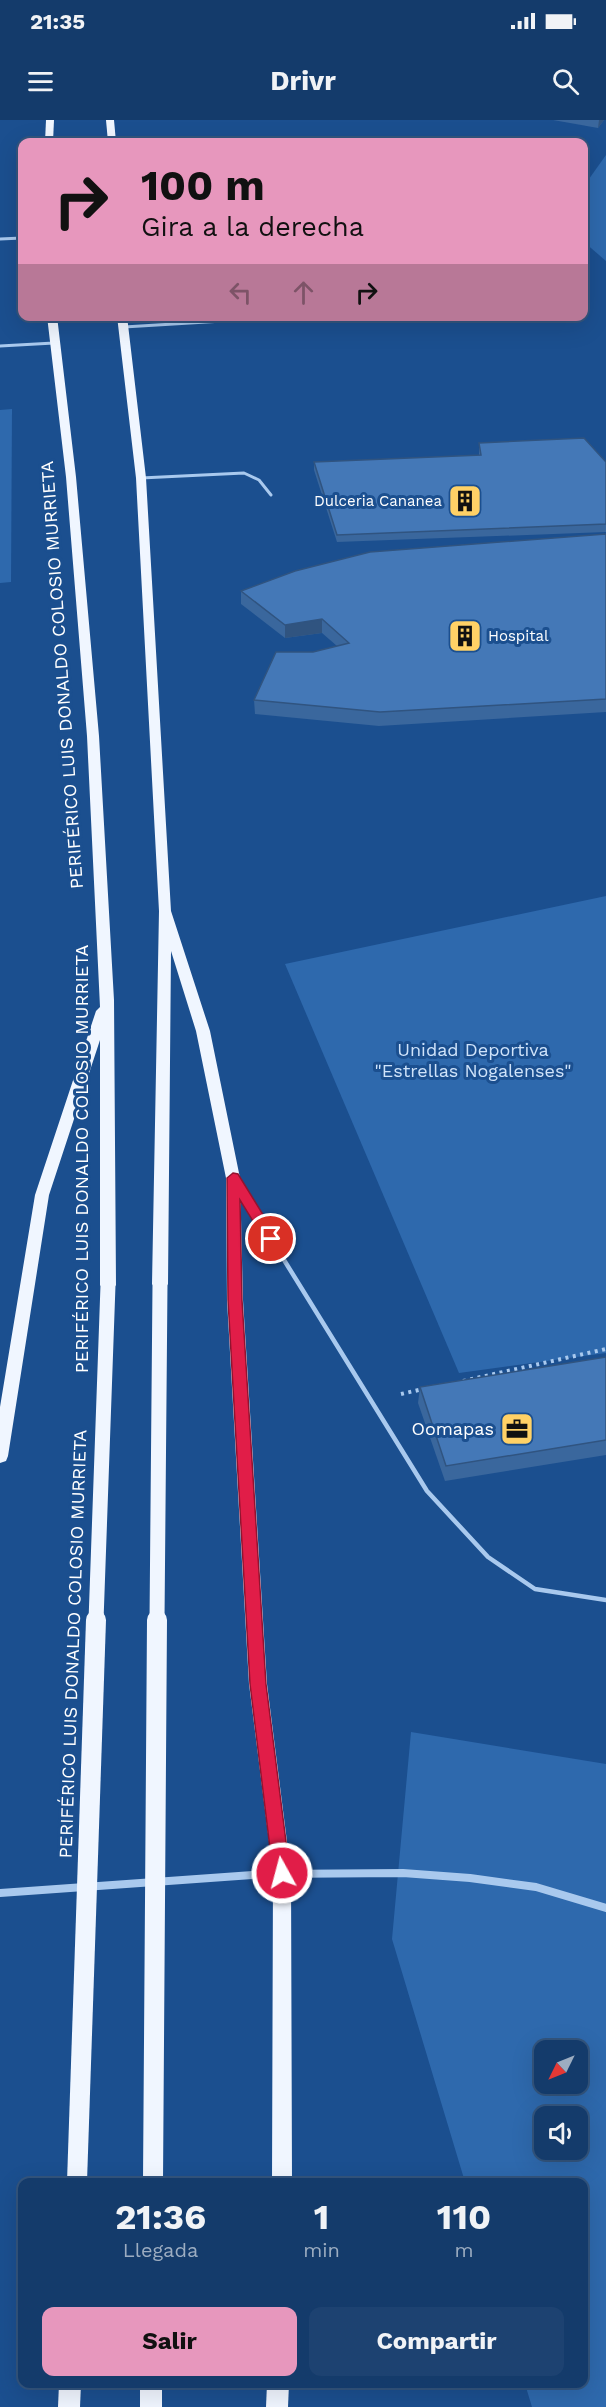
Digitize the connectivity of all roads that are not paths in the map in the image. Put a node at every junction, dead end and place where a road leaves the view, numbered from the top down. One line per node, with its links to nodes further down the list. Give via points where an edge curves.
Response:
1 (50, 120): 3 (main road)
2 (110, 120): 4 (main road)
3 (49, 138)
4 (112, 138)
5 (18, 238): 6 (lane)
6 (0, 239)
7 (52, 321): 10 (main road, PERIFÉRICO LUIS DONALDO COLOSIO MURRIETA)
8 (152, 321): 9 (lane)
9 (122, 322): 12 (main road)
10 (54, 343): 11 (lane); 15 (main road, PERIFÉRICO LUIS DONALDO COLOSIO MURRIETA, via 71,477 93,736)
11 (0, 346)
12 (141, 478): 13 (lane, via 244,473 259,480); 14 (main road)
13 (271, 495)
14 (165, 911): 16 (main road, via 203,1031); 23 (main road, bridge)
15 (107, 1000): 17 (main road, via 42,1195); 22 (main road, PERIFÉRICO LUIS DONALDO COLOSIO MURRIETA, bridge, via 108,1285)
16 (233, 1178): 18 (lane, via 428,1491 488,1557 535,1589); 19 (main road, via 235,1300 258,1684)
17 (0, 1456)
18 (606, 1600)
19 (282, 1873): 20 (street); 21 (street, via 438,1874 538,1887); 24 (main road)
20 (0, 1893)
21 (606, 1908)
22 (77, 2178)
23 (153, 2178)
24 (282, 2178)
25 (70, 2388): 28 (main road)
26 (151, 2388): 29 (main road)
27 (278, 2388): 30 (main road)
28 (69, 2407)
29 (151, 2407)
30 (277, 2407)

